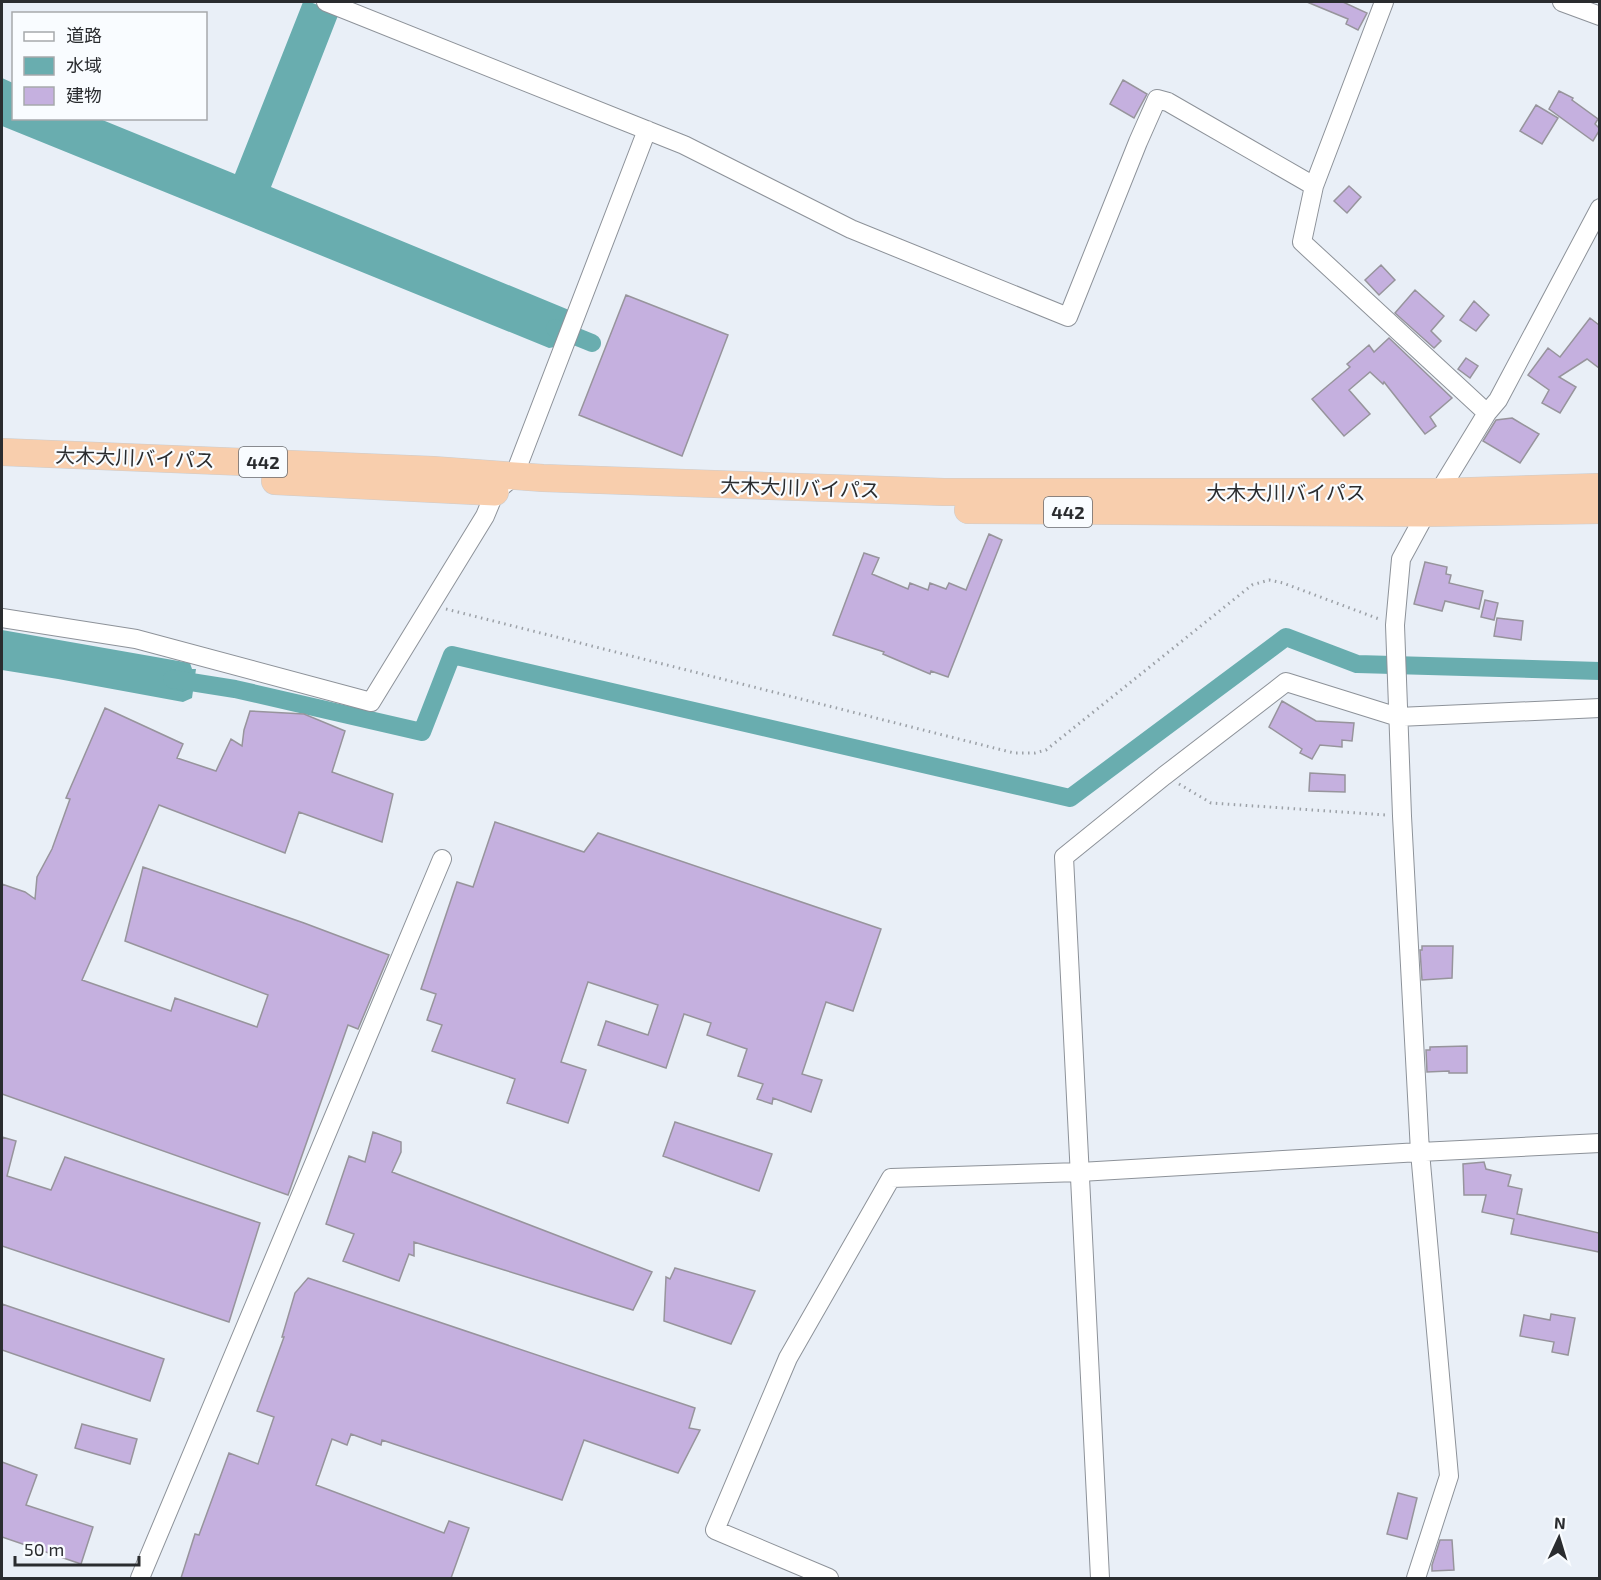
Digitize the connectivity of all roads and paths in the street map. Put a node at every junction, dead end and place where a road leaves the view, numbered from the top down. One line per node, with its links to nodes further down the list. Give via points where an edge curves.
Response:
1 (326, 2): 4 (street)
2 (1384, 2): 7 (street)
3 (1562, 2): 5 (street)
4 (356, 7): 6 (street)
5 (1599, 16)
6 (647, 130): 7 (street, via 851,229 1068,317 1157,99); 12 (street)
7 (1314, 186): 9 (street, via 1302,242)
8 (1599, 208): 9 (street, via 1498,400)
9 (1487, 413): 14 (street)
10 (2, 452): 12 (highway, 大木大川バイパス / 442, via 422,469)
11 (2, 469): 12 (highway, 大木大川バイパス / 442)
12 (522, 485): 14 (highway, 大木大川バイパス / 442); 16 (street, via 485,516)
13 (1599, 488): 14 (highway, 大木大川バイパス / 442)
14 (1433, 503): 15 (highway, 大木大川バイパス / 442); 18 (street, via 1401,559)
15 (1599, 510)
16 (431, 605): 17 (street, via 371,702 136,639); 18 (path, via 1014,753 1046,750 1252,585 1269,580 1283,583)
17 (2, 618)
18 (1395, 625): 20 (street)
19 (1599, 708): 20 (street)
20 (1398, 717): 21 (street, via 1286,682); 22 (street)
21 (1164, 776): 22 (path, via 1211,803); 26 (street, via 1064,857)
22 (1402, 816): 25 (street)
23 (442, 859): 27 (street)
24 (1599, 1143): 25 (street)
25 (1420, 1152): 26 (street); 30 (street, via 1449,1476)
26 (1080, 1172): 28 (street, via 891,1178 788,1358 715,1530); 29 (street)
27 (140, 1578)
28 (829, 1578)
29 (1100, 1578)
30 (1416, 1578)

